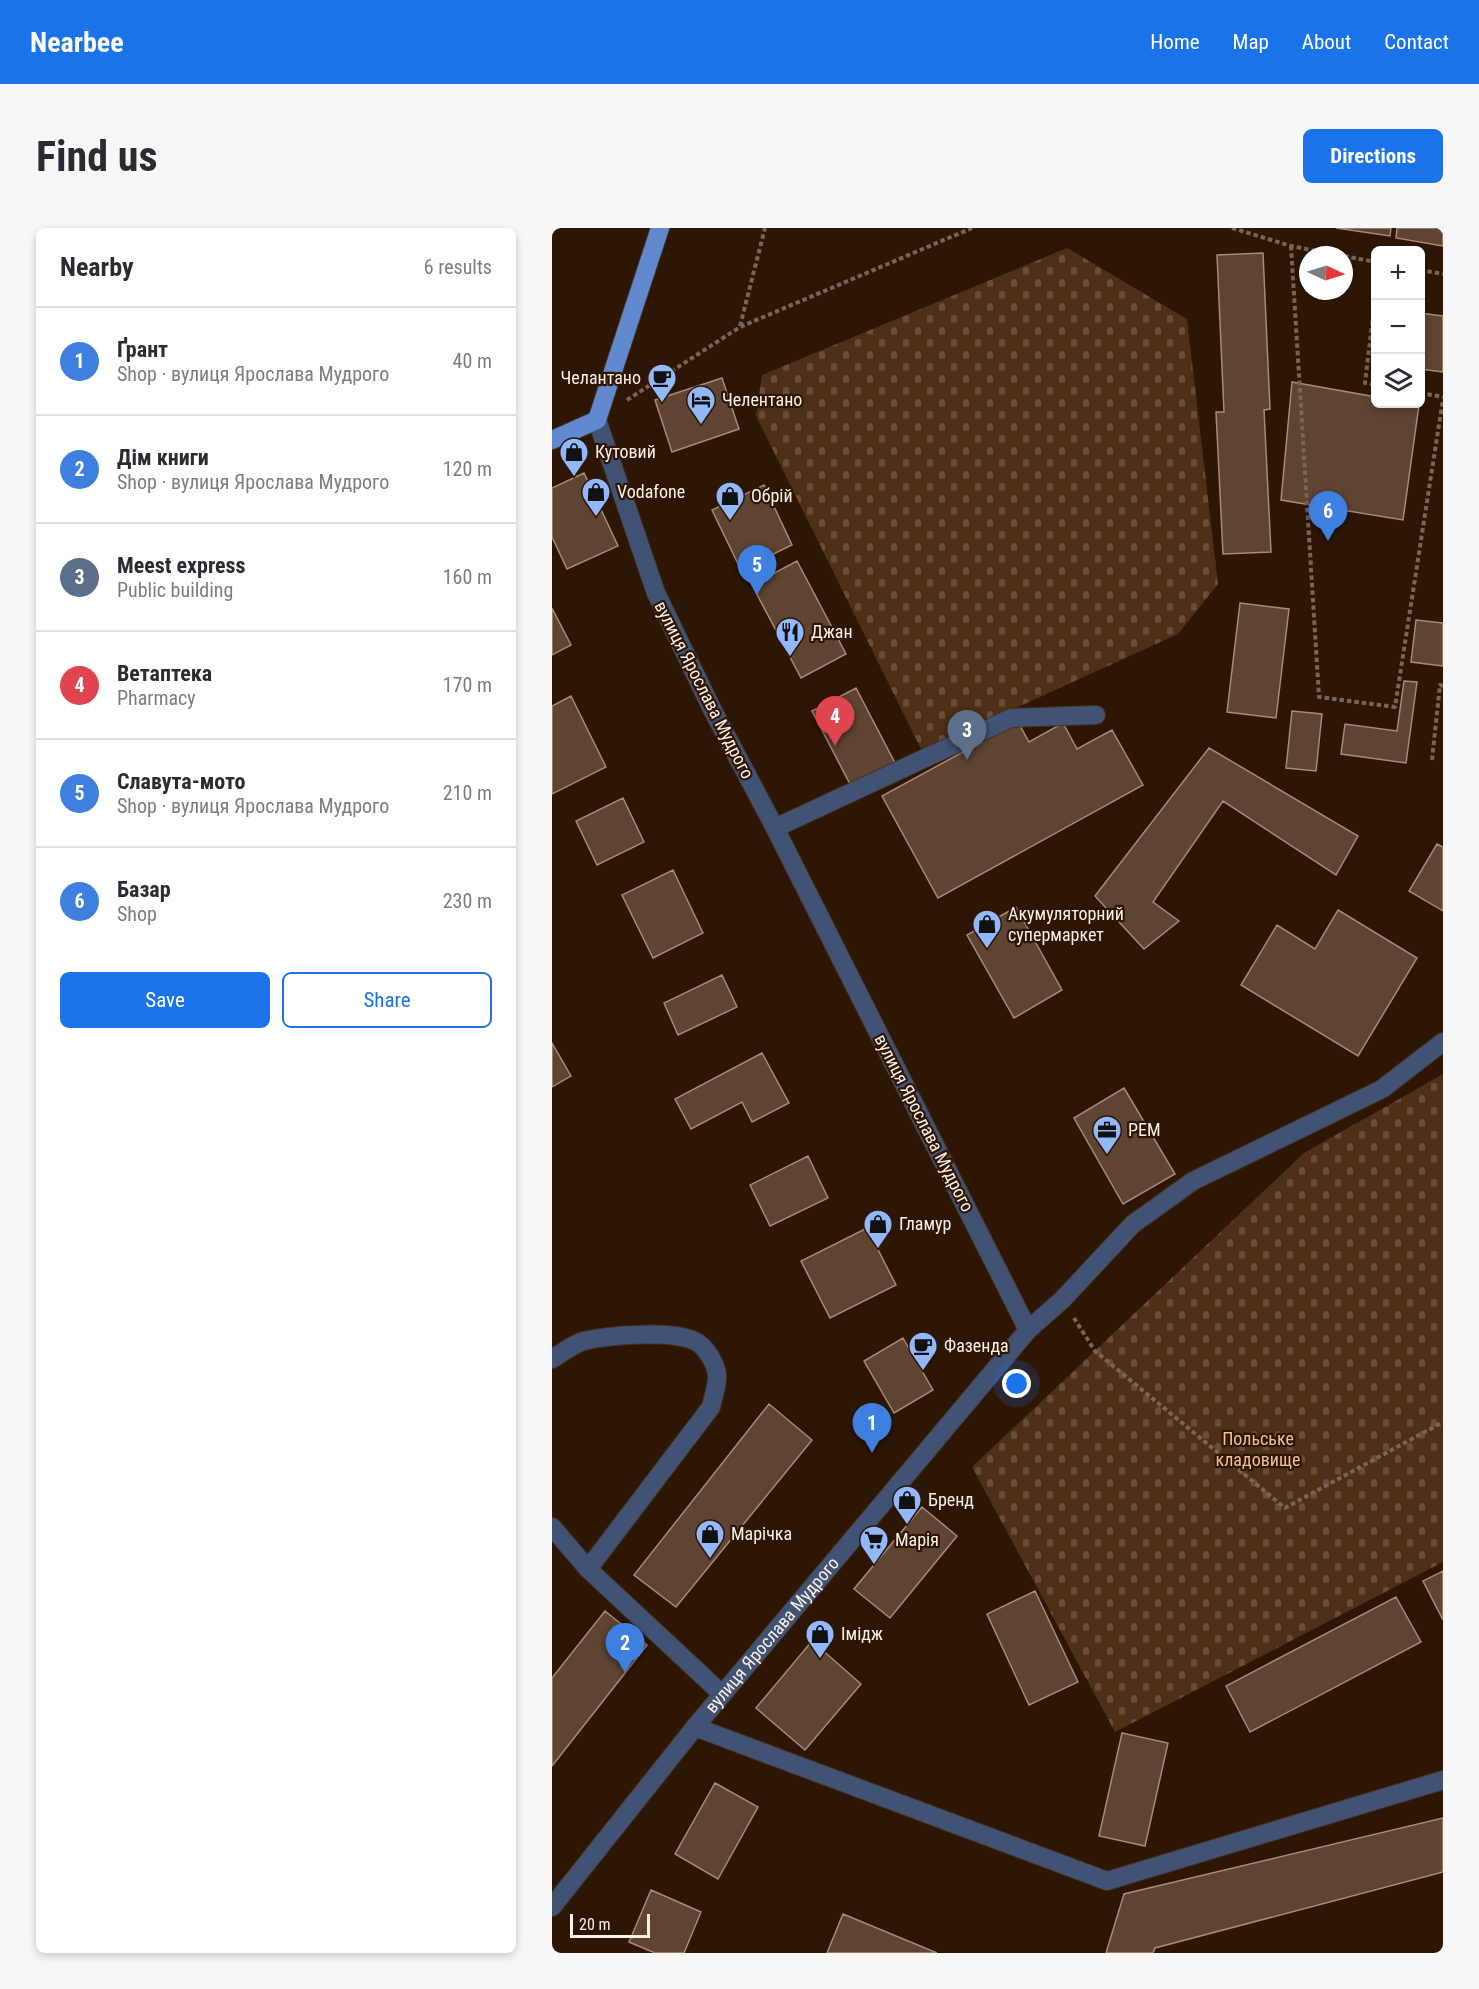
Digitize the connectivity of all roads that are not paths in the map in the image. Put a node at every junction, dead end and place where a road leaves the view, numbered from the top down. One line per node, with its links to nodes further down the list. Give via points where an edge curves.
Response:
1 (660, 228): 2 (main road)
2 (597, 420): 3 (main road); 5 (street, вулиця Ярослава Мудрого, via 656,593)
3 (552, 440)
4 (1096, 715): 5 (street, via 1011,718)
5 (775, 828): 7 (street, вулиця Ярослава Мудрого)
6 (1443, 1042): 7 (street, via 1382,1089 1193,1181 1133,1224 1062,1300)
7 (1028, 1330): 11 (street, вулиця Ярослава Мудрого)
8 (552, 1359): 10 (street, via 582,1341 670,1335 701,1345 717,1375 711,1407)
9 (552, 1527): 10 (street)
10 (588, 1569): 11 (street)
11 (722, 1694): 12 (street, вулиця Ярослава Мудрого)
12 (694, 1727): 13 (street, via 1107,1881); 14 (street, вулиця Ярослава Мудрого)
13 (1443, 1780)
14 (552, 1907)

